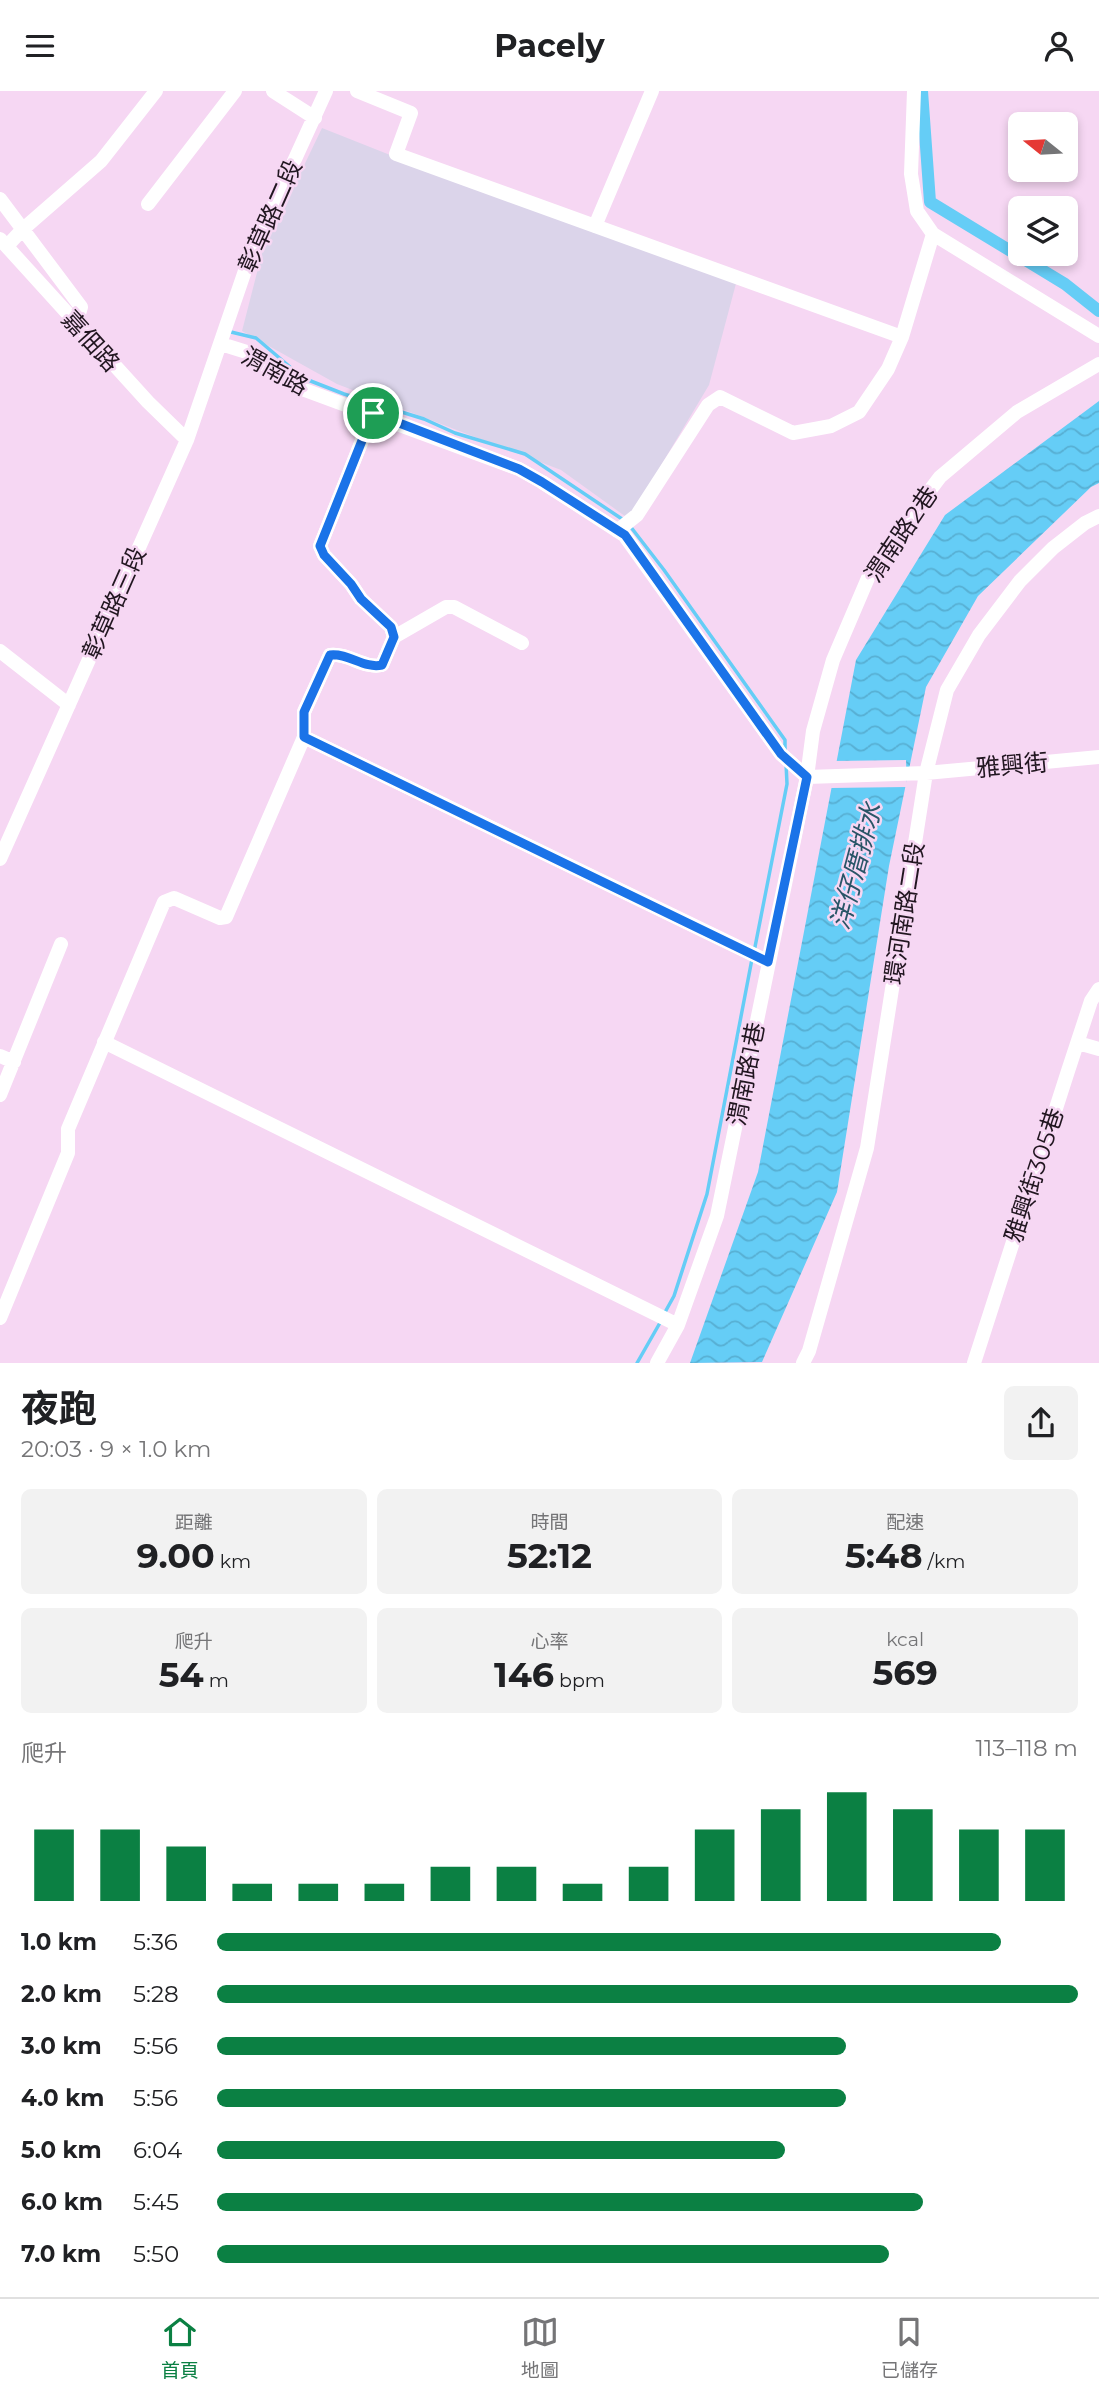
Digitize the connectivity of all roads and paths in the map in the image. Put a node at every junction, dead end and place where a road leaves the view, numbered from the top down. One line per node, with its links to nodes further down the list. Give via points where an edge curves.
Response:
1 (156, 91): 12 (street, via 101,161)
2 (235, 91): 10 (street)
3 (273, 91): 8 (street)
4 (326, 91): 8 (street, 彰草路二段)
5 (357, 91): 11 (street, via 411,113 396,154)
6 (652, 91): 11 (street)
7 (914, 91): 13 (street, via 911,174 917,211)
8 (315, 118): 18 (street, 彰草路二段, via 248,262)
9 (0, 199): 12 (street)
10 (148, 204)
11 (595, 226): 17 (street)
12 (22, 230): 14 (street); 15 (street, via 81,307)
13 (933, 234): 16 (street); 17 (street)
14 (4, 242): 15 (street, 嘉佃路)
15 (76, 324): 21 (street, 嘉佃路)
16 (1099, 336)
17 (902, 337): 23 (street, via 888,369 859,412 831,426 793,433 720,397 708,405 637,515)
18 (220, 344): 20 (street, 渭南路, via 253,354 302,389); 21 (street, 彰草路三段)
19 (1099, 364): 31 (street, 渭南路2巷, via 1017,412 940,477 874,564 833,660 813,731)
20 (373, 413): 23 (street, 渭南路, via 519,469); 24 (street, via 320,546 361,599 391,627)
21 (187, 439): 27 (street, 彰草路三段)
22 (1099, 516): 30 (street, 環河南路二段, via 1053,548 1020,581 979,635 947,690)
23 (617, 531): 31 (street, 渭南路, via 625,535 781,754)
24 (394, 637): 25 (street, via 446,607 454,607); 28 (street, via 382,665 330,655 304,712)
25 (522, 643)
26 (0, 651): 27 (street)
27 (69, 705): 32 (street, 彰草路三段)
28 (304, 737): 34 (street); 36 (street, via 231,910 220,918 174,898 164,902)
29 (1099, 757): 30 (street, 雅興街)
30 (926, 773): 31 (street, 雅興街); 45 (street, 環河南路二段, via 867,1148)
31 (807, 777): 34 (street, 渭南路1巷)
32 (0, 859)
33 (61, 944): 40 (street)
34 (768, 962): 43 (street, 渭南路1巷, via 717,1216)
35 (1099, 989): 37 (street, 雅興街305巷)
36 (104, 1042): 42 (street, via 68,1129 68,1153); 43 (street)
37 (1078, 1043): 38 (street); 46 (street, 雅興街305巷)
38 (1099, 1049)
39 (0, 1056): 40 (street)
40 (14, 1062): 41 (street)
41 (0, 1095)
42 (0, 1318)
43 (678, 1325): 44 (street, 渭南路1巷)
44 (657, 1363)
45 (803, 1363)
46 (974, 1363)

